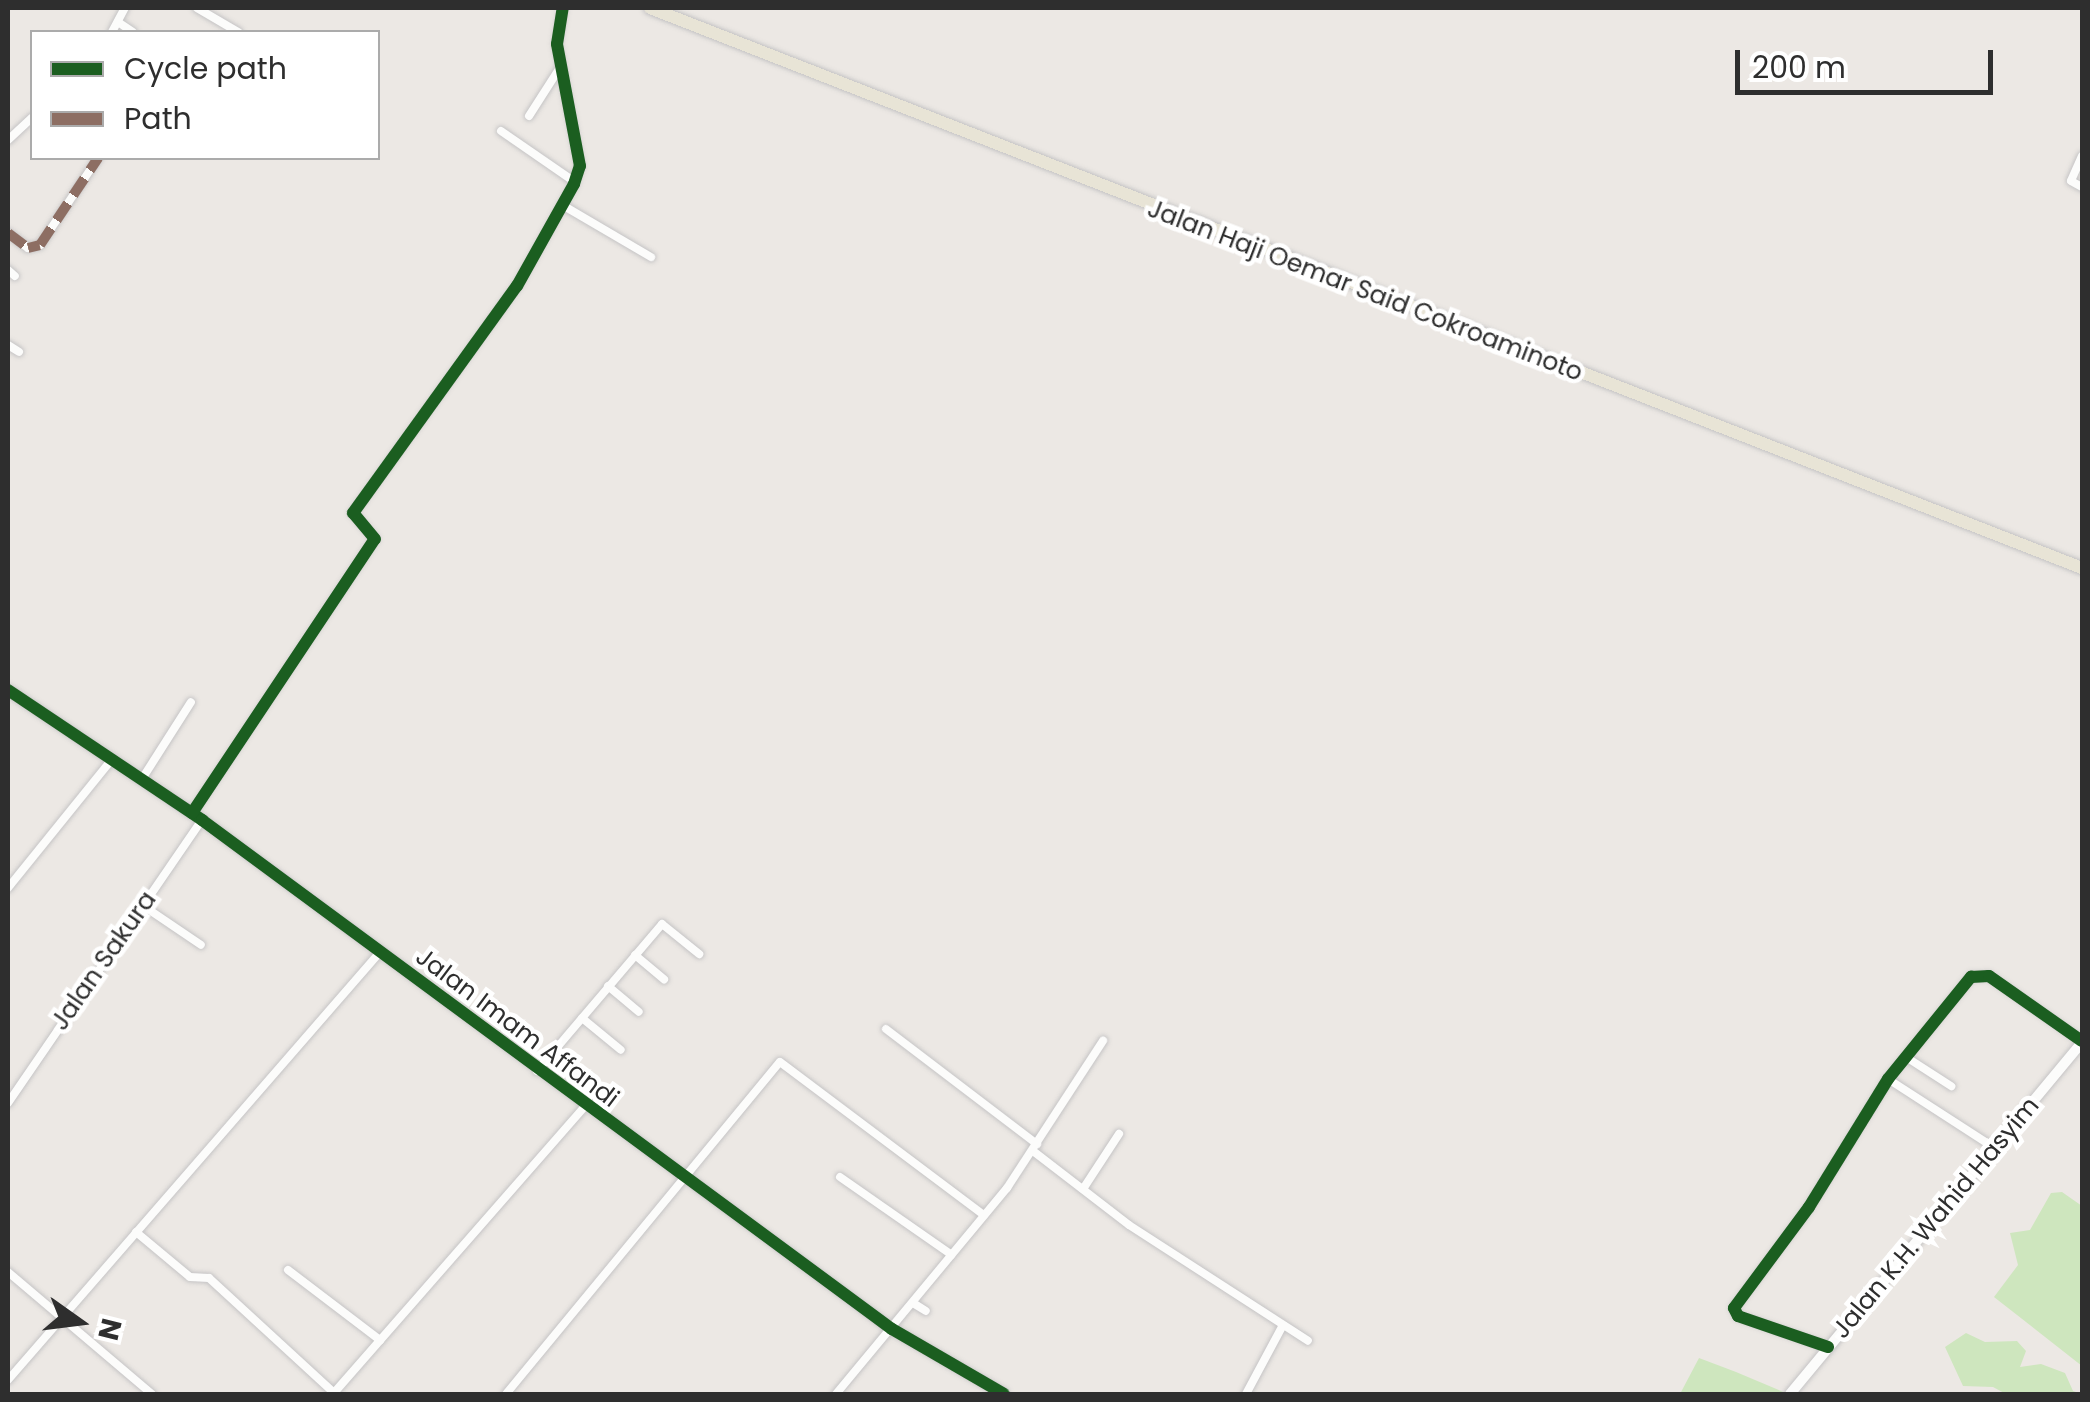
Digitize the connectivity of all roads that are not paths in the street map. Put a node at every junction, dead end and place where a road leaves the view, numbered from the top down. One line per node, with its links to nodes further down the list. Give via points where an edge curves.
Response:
1 (125, 8): 5 (street)
2 (197, 8): 8 (street)
3 (563, 8): 9 (street, via 556,30)
4 (650, 8): 23 (main road, Jalan Haji Oemar Said Cokroaminoto)
5 (118, 22): 6 (street); 7 (street)
6 (113, 30)
7 (131, 30)
8 (235, 30)
9 (561, 66): 10 (street); 16 (street, via 580,166)
10 (529, 116)
11 (30, 120): 13 (street)
12 (501, 131): 16 (street)
13 (8, 140)
14 (2082, 156): 17 (street, via 2071,181)
15 (97, 160): 19 (street, via 40,245 28,248)
16 (575, 182): 18 (street)
17 (2082, 187)
18 (564, 206): 20 (street); 28 (street, Jalan Sakura, via 490,326 354,513 375,540)
19 (8, 233)
20 (651, 257)
21 (8, 344): 22 (street)
22 (18, 352)
23 (2082, 568)
24 (8, 690): 26 (street, Jalan Imam Affandi)
25 (191, 702): 27 (street)
26 (112, 760): 27 (street, Jalan Imam Affandi); 29 (street)
27 (142, 779): 28 (street, Jalan Imam Affandi)
28 (197, 817): 30 (street, Jalan Sakura); 32 (street, Jalan Imam Affandi)
29 (8, 888)
30 (142, 905): 31 (street); 47 (street, Jalan Sakura)
31 (201, 945)
32 (379, 953): 44 (street, Jalan Imam Affandi); 56 (street)
33 (698, 954): 34 (street, via 662,924)
34 (635, 955): 35 (street); 36 (street)
35 (664, 978)
36 (608, 986): 37 (street); 38 (street)
37 (639, 1012)
38 (582, 1018): 42 (street); 44 (street)
39 (886, 1029): 51 (street)
40 (1103, 1041): 51 (street)
41 (2082, 1042): 43 (street, via 1978,972); 50 (street, Jalan K.H. Wahid Hasyim)
42 (621, 1050)
43 (1906, 1057): 45 (street); 46 (street)
44 (537, 1071): 48 (street, Jalan Imam Affandi)
45 (1888, 1079): 50 (street); 67 (street, via 1809,1208 1734,1308 1738,1316)
46 (1951, 1086)
47 (8, 1104)
48 (584, 1107): 53 (street, Jalan Imam Affandi); 65 (street)
49 (1119, 1134): 54 (street)
50 (1994, 1147): 67 (street, Jalan K.H. Wahid Hasyim)
51 (1035, 1148): 54 (street); 55 (street)
52 (840, 1176): 57 (street)
53 (685, 1179): 55 (street, via 783,1061); 64 (street, Jalan Imam Affandi); 71 (street)
54 (1083, 1189): 63 (street)
55 (984, 1214): 57 (street)
56 (136, 1232): 62 (street); 70 (street, via 190,1277 210,1278)
57 (952, 1254): 60 (street)
58 (288, 1270): 65 (street)
59 (8, 1272): 62 (street)
60 (913, 1303): 61 (street); 64 (street)
61 (926, 1311)
62 (62, 1316): 68 (street); 69 (street)
63 (1283, 1325): 66 (street); 74 (street)
64 (892, 1328): 72 (street); 73 (street, Jalan Imam Affandi)
65 (380, 1340): 70 (street)
66 (1308, 1341)
67 (1828, 1347): 75 (street, Jalan K.H. Wahid Hasyim)
68 (8, 1380)
69 (152, 1394)
70 (333, 1394)
71 (506, 1394)
72 (836, 1394)
73 (1004, 1394)
74 (1246, 1394)
75 (1790, 1394)

